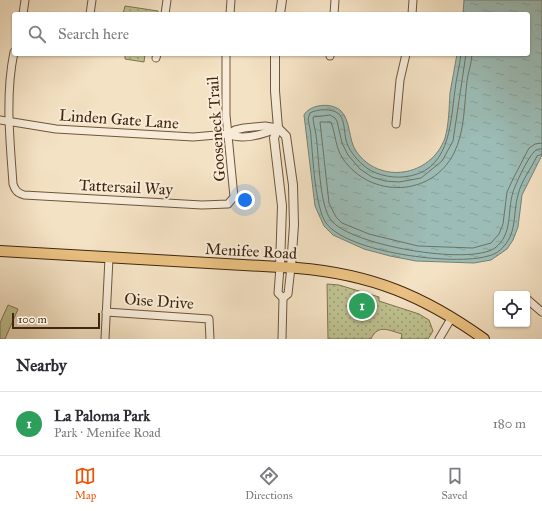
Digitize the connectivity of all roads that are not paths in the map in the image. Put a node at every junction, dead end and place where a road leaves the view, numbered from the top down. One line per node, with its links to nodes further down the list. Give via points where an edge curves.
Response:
1 (26, 0): 8 (street)
2 (92, 0): 9 (street)
3 (167, 0): 10 (street)
4 (232, 0): 11 (street)
5 (282, 0): 12 (street)
6 (335, 0): 13 (street)
7 (413, 0): 14 (street)
8 (23, 12)
9 (90, 12)
10 (165, 12)
11 (230, 12)
12 (280, 12)
13 (334, 12)
14 (412, 12)
15 (13, 56): 20 (street, via 8,89)
16 (226, 56): 24 (street, Gooseneck Trail)
17 (275, 56): 23 (street, via 274,91)
18 (406, 56): 22 (street, via 400,80)
19 (0, 120): 20 (street, Linden Gate Lane)
20 (9, 121): 21 (street, Linden Gate Lane); 24 (street, Linden Gate Lane, via 56,129 194,138); 25 (street, Tattersail Way, via 15,189 24,195 202,205)
21 (0, 124)
22 (396, 124)
23 (278, 128): 24 (street, Linden Gate Lane, via 265,134 235,137); 28 (street, via 274,138 282,206); 29 (street, via 286,136 293,185)
24 (228, 134): 25 (street, Gooseneck Trail, via 234,192)
25 (232, 201)
26 (0, 251): 27 (main road, Menifee Road)
27 (109, 258): 28 (main road, Menifee Road); 32 (street)
28 (280, 267): 29 (main road, Menifee Road); 30 (street, via 278,293)
29 (291, 267): 30 (street, via 288,294); 34 (main road, Menifee Road, via 320,270 383,284 427,302)
30 (283, 298): 37 (street)
31 (530, 302): 33 (street)
32 (106, 312): 35 (street); 36 (street, Oise Drive, via 209,319)
33 (542, 312)
34 (452, 317): 38 (street); 39 (main road, Menifee Road)
35 (105, 339)
36 (210, 339)
37 (282, 339)
38 (439, 339)
39 (484, 339)

